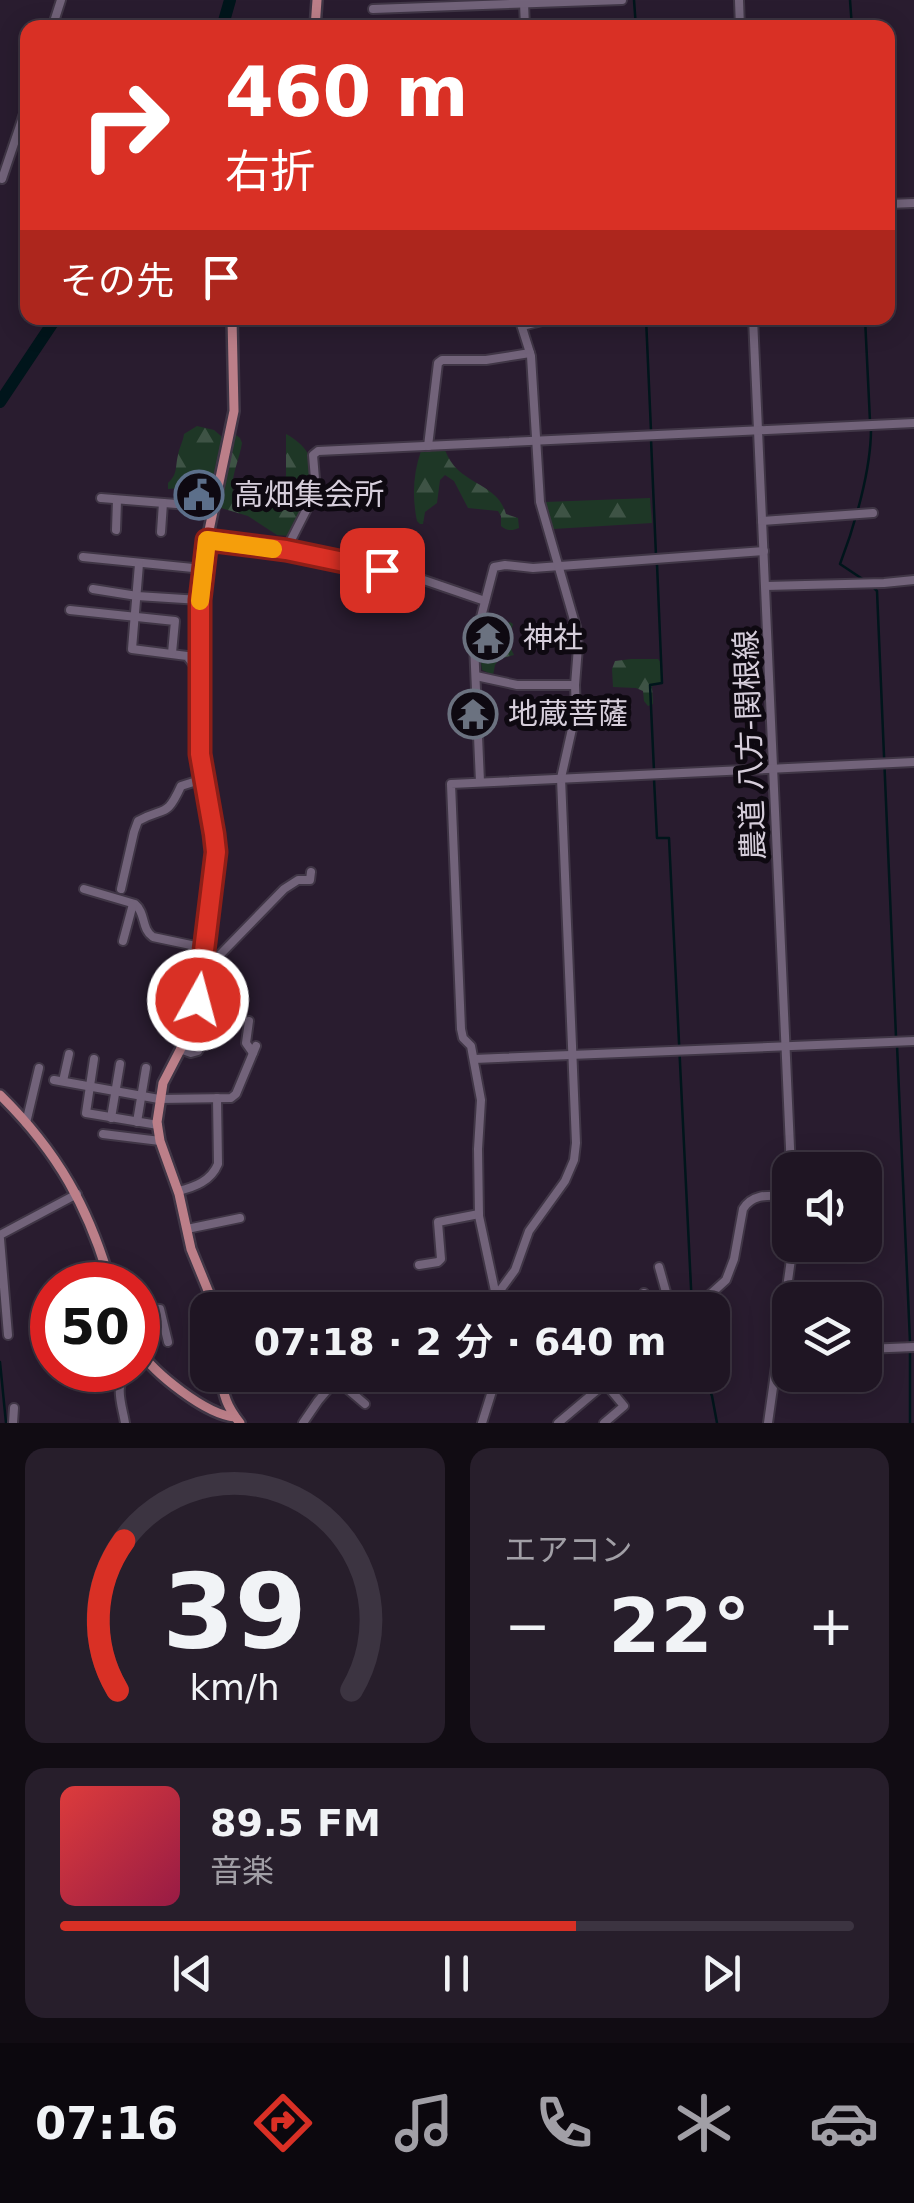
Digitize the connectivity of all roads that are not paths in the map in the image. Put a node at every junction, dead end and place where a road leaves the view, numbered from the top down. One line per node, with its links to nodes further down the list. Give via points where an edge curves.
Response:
1 (622, 0): 2 (street)
2 (524, 2): 3 (street)
3 (373, 9)
4 (20, 126): 5 (street)
5 (2, 179)
6 (232, 325): 17 (main road, via 234,411)
7 (522, 325): 9 (street)
8 (753, 325): 11 (street, 農道 八方-関根線)
9 (530, 353): 12 (street); 13 (street, via 438,363)
10 (914, 424): 11 (street)
11 (758, 431): 12 (street); 19 (street, 農道 八方-関根線)
12 (536, 441): 13 (street); 27 (street, via 540,502)
13 (428, 446): 23 (street, via 318,450 316,491)
14 (101, 498): 15 (street)
15 (117, 500): 16 (street); 20 (street)
16 (162, 503): 17 (street); 21 (street)
17 (214, 506): 22 (main road)
18 (872, 513): 19 (street)
19 (762, 520): 24 (street, 農道 八方-関根線)
20 (116, 530)
21 (161, 532)
22 (207, 540): 23 (street); 28 (main road)
23 (286, 550): 34 (street, via 415,577)
24 (764, 551): 27 (street); 30 (street, 農道 八方-関根線)
25 (83, 558): 26 (street)
26 (139, 564): 28 (street); 32 (street)
27 (559, 564): 34 (street, via 496,566); 40 (street, via 576,627)
28 (202, 569): 33 (main road)
29 (914, 580): 30 (street)
30 (766, 586): 42 (street, 農道 八方-関根線)
31 (93, 589): 32 (street)
32 (137, 596): 33 (street); 36 (street)
33 (200, 600): 38 (main road)
34 (484, 601): 39 (street, via 474,644)
35 (70, 610): 36 (street)
36 (135, 616): 37 (street, via 175,621); 37 (street, via 132,649)
37 (172, 653): 38 (street)
38 (200, 666): 44 (main road)
39 (476, 676): 40 (street); 45 (street)
40 (575, 686): 43 (street, via 574,728)
41 (914, 762): 42 (street)
42 (774, 768): 43 (street); 56 (street, 農道 八方-関根線)
43 (561, 778): 45 (street); 59 (street)
44 (203, 779): 47 (street, via 181,786 168,810 138,821); 51 (main road, via 216,843)
45 (480, 782): 61 (street, via 451,784 461,1029)
46 (311, 872): 52 (street, via 310,880 284,889)
47 (121, 888)
48 (84, 889): 49 (street)
49 (133, 904): 50 (street); 51 (street, via 149,935)
50 (124, 941)
51 (204, 948): 52 (main road)
52 (202, 967): 57 (main road, via 191,1029)
53 (220, 997): 57 (street, via 198,1050)
54 (250, 1021): 69 (street, via 246,1043 254,1049 233,1098)
55 (914, 1041): 56 (street)
56 (786, 1046): 59 (street); 77 (street, 農道 八方-関根線)
57 (180, 1049): 70 (main road)
58 (70, 1054): 65 (street, via 59,1080)
59 (573, 1056): 61 (street); 90 (street, via 574,1160)
60 (94, 1059): 65 (street)
61 (474, 1059): 81 (street, via 481,1100)
62 (120, 1064): 66 (street)
63 (39, 1068): 73 (street)
64 (146, 1068): 67 (street)
65 (89, 1086): 66 (street); 71 (street, via 85,1112)
66 (115, 1090): 67 (street); 71 (street)
67 (140, 1094): 70 (street); 72 (street)
68 (0, 1096): 73 (main road)
69 (218, 1098): 70 (street); 78 (street, via 216,1170)
70 (160, 1099): 74 (main road)
71 (112, 1118): 72 (street)
72 (137, 1122): 74 (street)
73 (26, 1123): 79 (main road)
74 (158, 1126): 76 (main road)
75 (102, 1134): 76 (street)
76 (160, 1141): 78 (main road)
77 (790, 1152)
78 (178, 1191): 83 (main road)
79 (77, 1194): 84 (street); 85 (main road)
80 (772, 1196): 92 (street, via 747,1202 734,1259)
81 (479, 1214): 86 (street, via 438,1222 441,1259); 89 (street)
82 (240, 1218): 83 (street)
83 (187, 1228): 88 (main road)
84 (0, 1237): 94 (street)
85 (104, 1262)
86 (419, 1266)
87 (659, 1267): 91 (street)
88 (208, 1292)
89 (495, 1292)
90 (499, 1292)
91 (666, 1292)
92 (713, 1292)
93 (160, 1309): 95 (street)
94 (8, 1335)
95 (168, 1342)
96 (914, 1346): 97 (street)
97 (882, 1348)
98 (160, 1379): 109 (main road)
99 (120, 1392): 111 (street)
100 (224, 1392): 109 (main road)
101 (326, 1392): 112 (street)
102 (353, 1392): 107 (street)
103 (492, 1392): 113 (street)
104 (594, 1392): 114 (street)
105 (612, 1392): 115 (street, via 624,1406)
106 (772, 1392): 116 (street)
107 (365, 1404)
108 (14, 1408): 110 (street)
109 (237, 1420)
110 (13, 1423)
111 (125, 1423)
112 (303, 1423)
113 (482, 1423)
114 (558, 1423)
115 (604, 1423)
116 (768, 1423)

